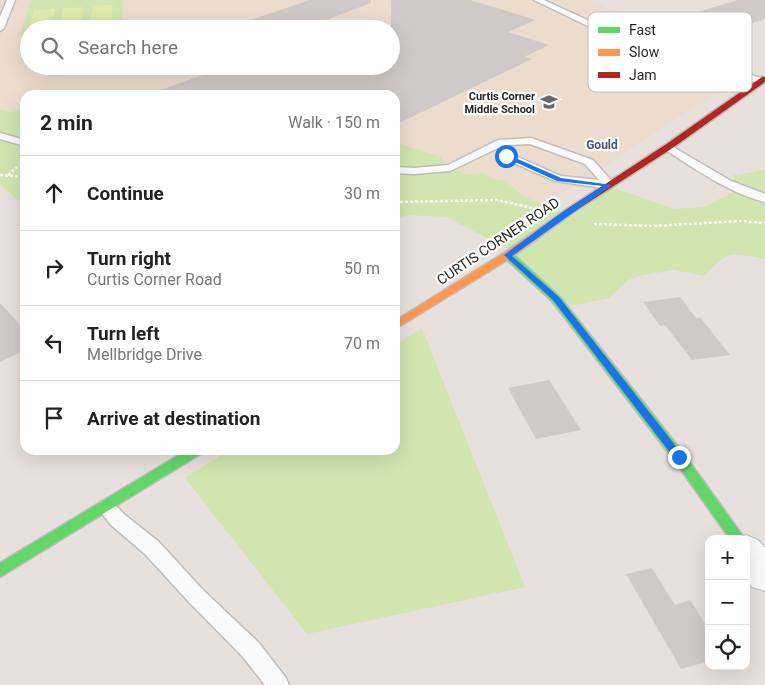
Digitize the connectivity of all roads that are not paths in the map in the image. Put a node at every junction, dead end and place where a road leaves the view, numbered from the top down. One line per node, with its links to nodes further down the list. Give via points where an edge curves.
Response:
1 (11, 0): 4 (lane)
2 (538, 0): 3 (lane)
3 (588, 23)
4 (0, 28)
5 (764, 80): 6 (street, CURTIS CORNER ROAD)
6 (752, 88)
7 (747, 92): 11 (street, CURTIS CORNER ROAD)
8 (0, 136): 9 (lane)
9 (20, 142)
10 (502, 142): 12 (lane, via 450,168); 13 (lane, via 531,141 589,162); 13 (lane, via 506,156 560,179)
11 (668, 147): 13 (street, CURTIS CORNER ROAD); 14 (lane, via 731,187)
12 (400, 170)
13 (609, 185): 15 (street, CURTIS CORNER ROAD)
14 (765, 198)
15 (508, 255): 16 (street, CURTIS CORNER ROAD); 19 (street, via 556,299)
16 (400, 323)
17 (189, 455): 18 (street)
18 (106, 507): 21 (street); 23 (lane, via 152,548 251,650)
19 (735, 535)
20 (750, 555): 22 (street)
21 (0, 571)
22 (765, 576)
23 (278, 685)

